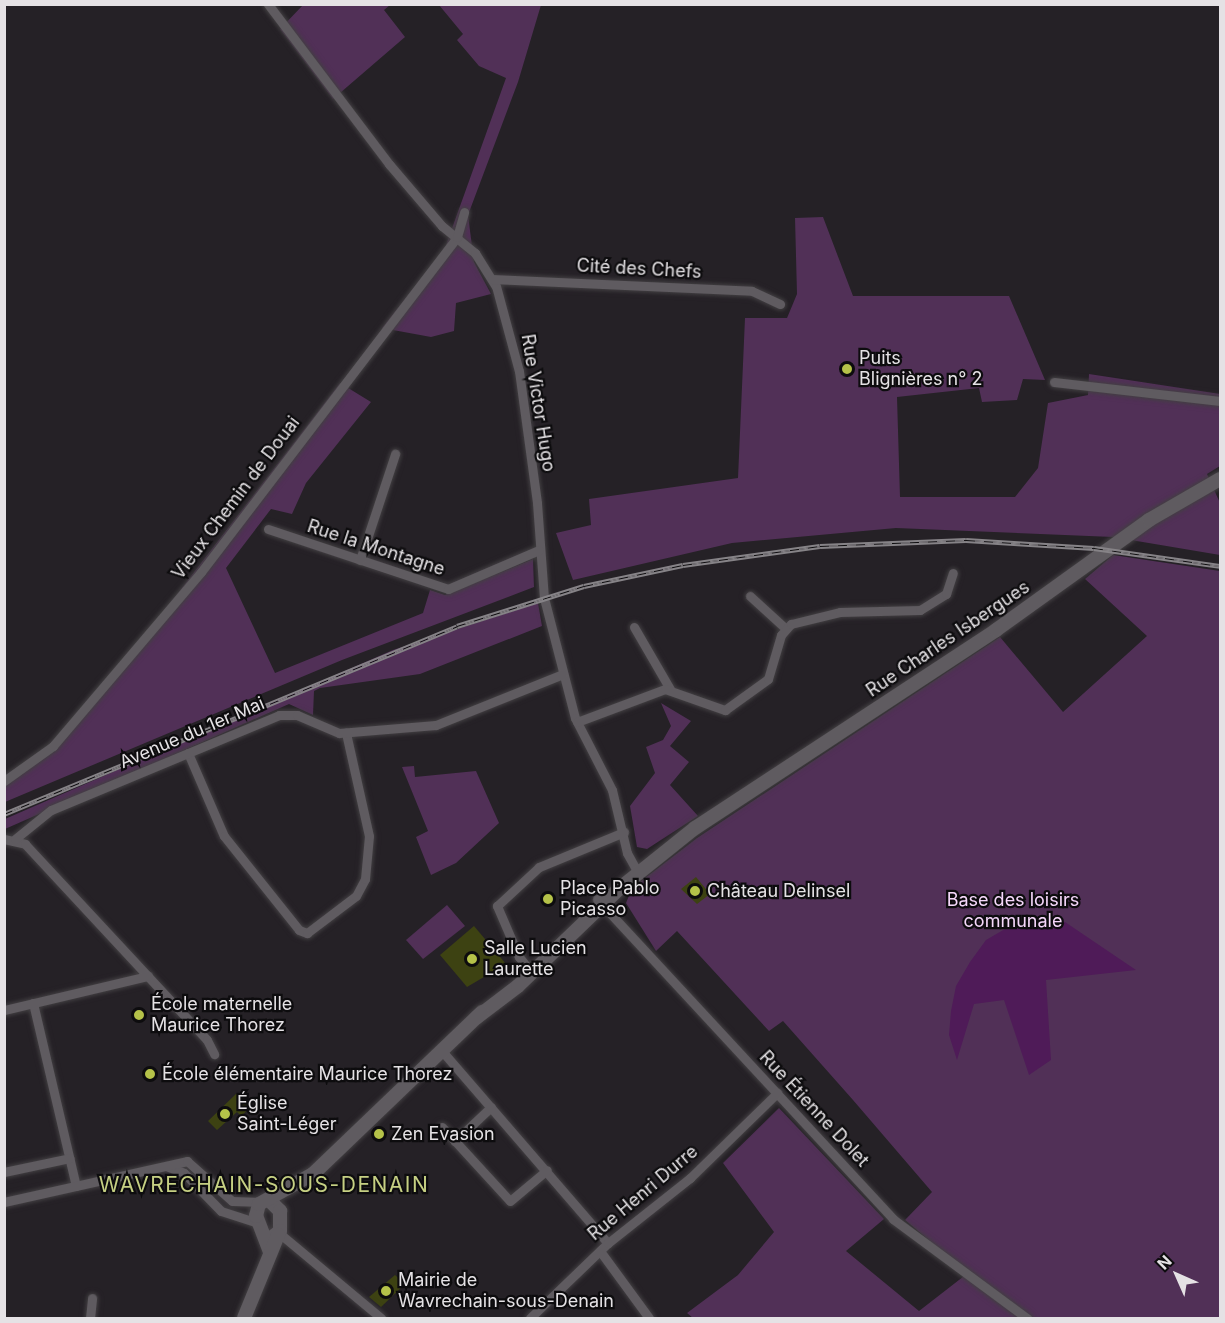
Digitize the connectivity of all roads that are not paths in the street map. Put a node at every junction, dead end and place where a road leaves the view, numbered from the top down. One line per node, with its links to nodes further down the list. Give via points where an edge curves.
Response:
1 (268, 4): 3 (street, Rue Victor Hugo, via 389,164)
2 (464, 212): 3 (street, Vieux Chemin de Douai)
3 (457, 237): 4 (street, Rue Victor Hugo, via 480,258); 22 (street, Vieux Chemin de Douai, via 194,581 53,746)
4 (492, 279): 5 (street, Cité des Chefs, via 752,291); 11 (street, Rue Victor Hugo, via 517,362)
5 (780, 304)
6 (1054, 382): 7 (street)
7 (1221, 401)
8 (395, 454): 12 (street)
9 (1221, 478): 26 (main road, Rue Charles Isbergues, via 1149,520 1001,626)
10 (268, 529): 12 (street, Rue la Montagne)
11 (539, 550): 12 (street, Rue la Montagne, via 448,589); 17 (street, Rue Victor Hugo, via 543,593)
12 (360, 560)
13 (953, 573): 16 (street, via 946,594 920,610 840,612)
14 (750, 596): 16 (street)
15 (634, 627): 18 (street)
16 (785, 628): 18 (street, via 768,679 729,708 716,711)
17 (563, 674): 19 (street, Rue Victor Hugo); 20 (street, Avenue du 1er Mai, via 442,724)
18 (670, 688): 19 (street)
19 (577, 722): 23 (street, Rue Victor Hugo, via 612,790)
20 (346, 733): 21 (street, Avenue du 1er Mai, via 283,714); 21 (street, via 369,836 365,879 356,896 307,933 299,930 224,836)
21 (188, 753): 25 (street, Avenue du 1er Mai, via 51,810)
22 (4, 781)
23 (624, 832): 26 (street, Rue Victor Hugo); 28 (street, via 539,867 497,906)
24 (4, 839): 25 (street)
25 (15, 839): 29 (street)
26 (636, 870): 27 (main road, Rue Charles Isbergues)
27 (599, 902): 28 (main road, Rue Charles Isbergues); 34 (street, Rue Étienne Dolet)
28 (530, 970): 32 (main road, Rue Charles Isbergues)
29 (148, 976): 30 (street); 33 (street, via 207,1040)
30 (33, 1004): 31 (street); 38 (street)
31 (4, 1010)
32 (442, 1051): 35 (street); 42 (main road, Rue Charles Isbergues)
33 (214, 1054)
34 (777, 1093): 47 (street, Rue Henri Durre, via 683,1184); 55 (street, Rue Étienne Dolet, via 899,1224)
35 (491, 1107): 37 (street); 40 (street)
36 (442, 1127): 37 (street)
37 (454, 1141): 40 (street, via 510,1201)
38 (70, 1158): 41 (street); 43 (street)
39 (164, 1166): 43 (street); 44 (street, via 191,1162 232,1201); 46 (street, via 184,1173 218,1209)
40 (547, 1170): 47 (street)
41 (4, 1172)
42 (312, 1174): 44 (main road, Rue Charles Isbergues); 46 (main road, Rue Charles Isbergues)
43 (76, 1186): 45 (street)
44 (265, 1201): 46 (main road, via 278,1206); 46 (main road, via 255,1211)
45 (4, 1202)
46 (272, 1229): 51 (main road, Rue Charles Isbergues, via 270,1252); 52 (street)
47 (608, 1243): 48 (street, Rue Henri Durre)
48 (600, 1251): 53 (street, Rue Henri Durre); 54 (street)
49 (92, 1298): 50 (street)
50 (90, 1318)
51 (244, 1318)
52 (381, 1318)
53 (530, 1318)
54 (649, 1318)
55 (1027, 1318)

